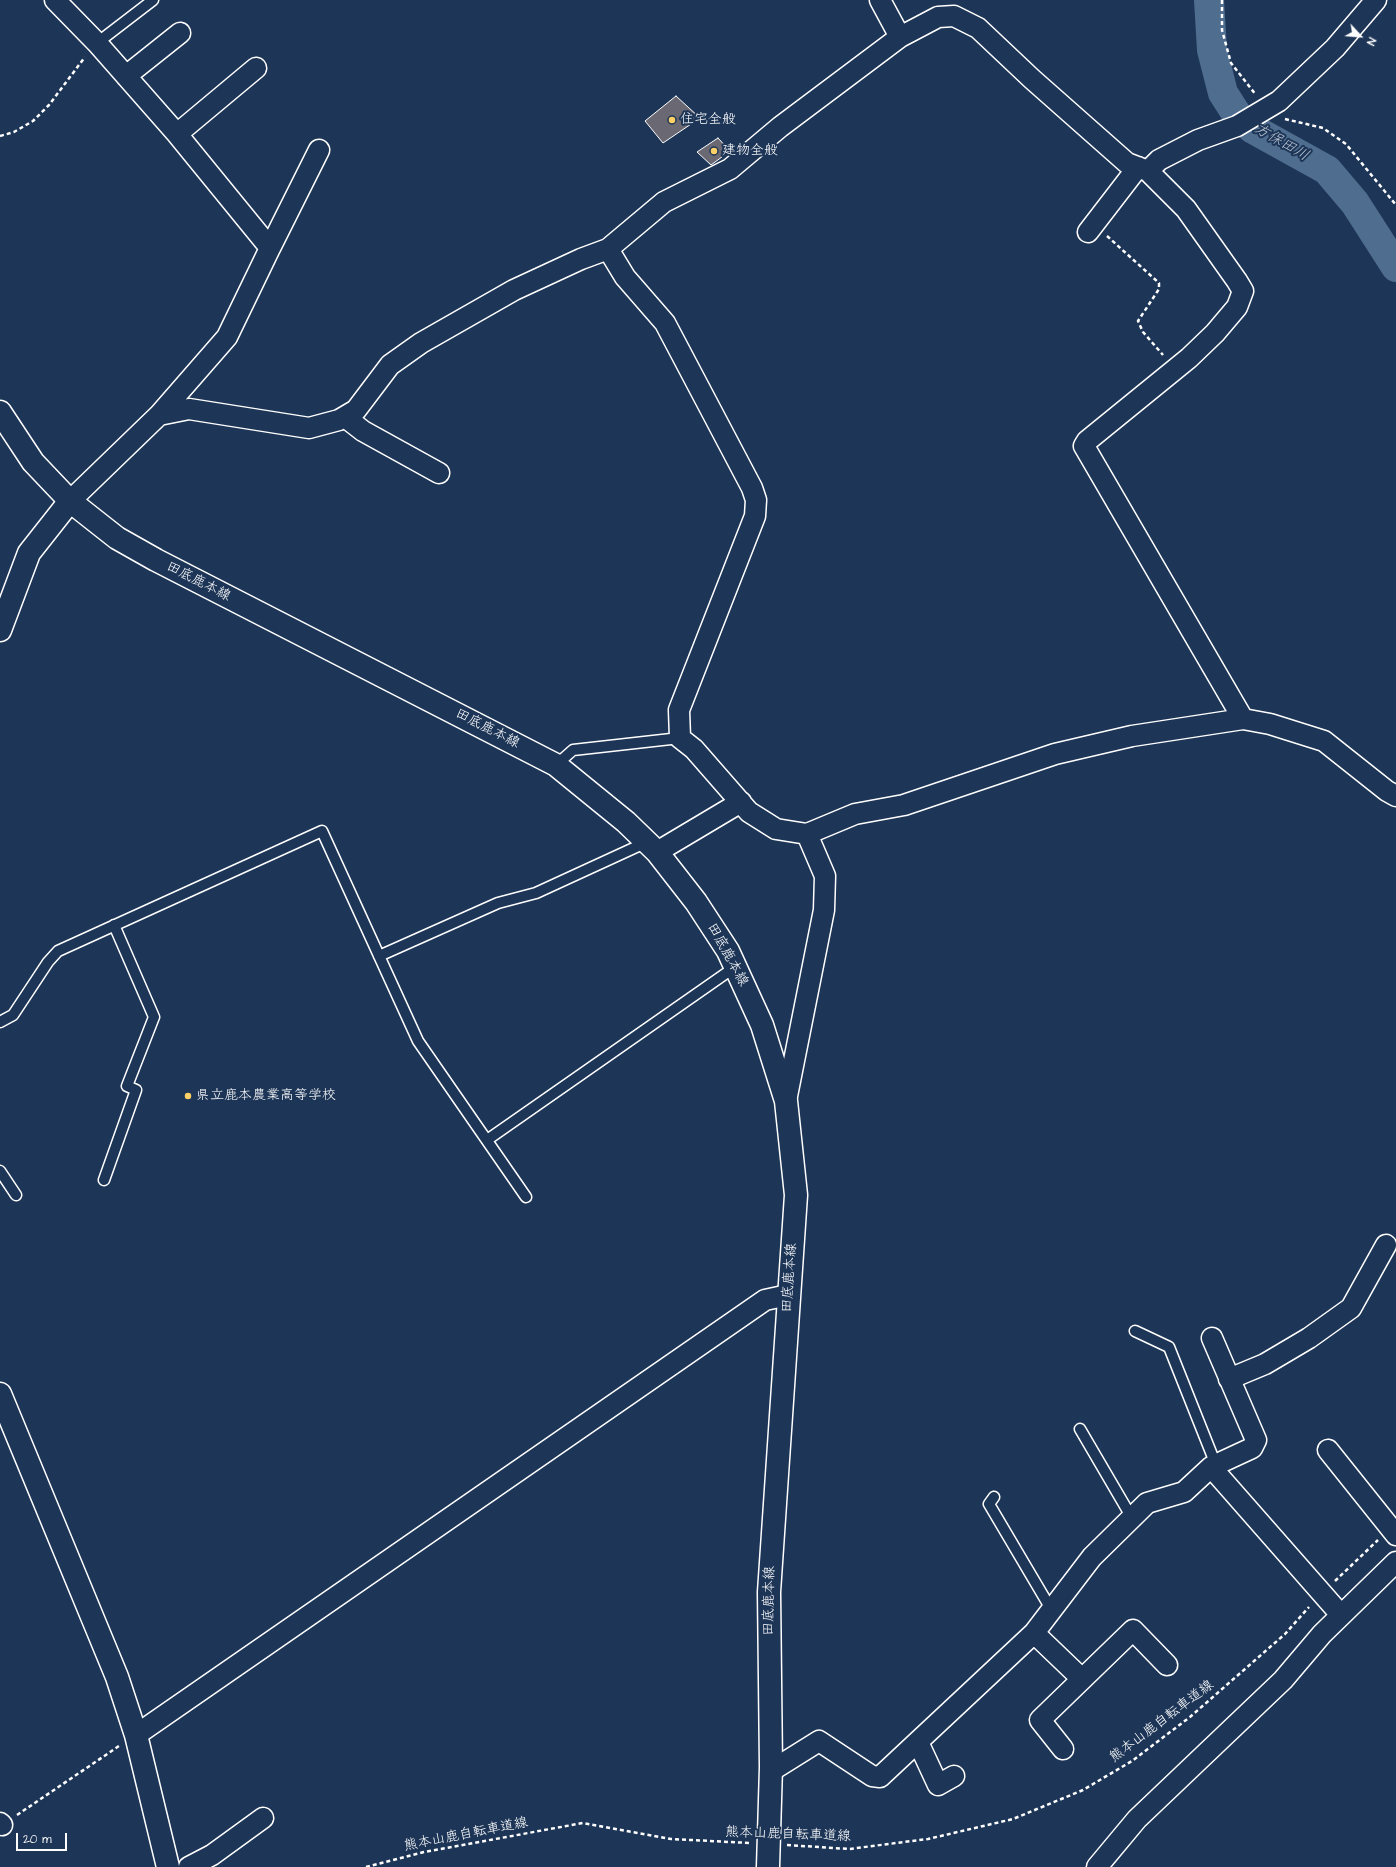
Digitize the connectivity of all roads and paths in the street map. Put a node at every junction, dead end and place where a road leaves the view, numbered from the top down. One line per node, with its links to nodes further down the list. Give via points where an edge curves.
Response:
1 (55, 0): 7 (street)
2 (153, 0): 7 (lane)
3 (880, 0): 6 (street)
4 (1376, 0): 13 (street, via 1335,48 1279,101 1237,126 1198,140)
5 (180, 33): 9 (street)
6 (900, 37): 13 (street, via 938,17 954,16 963,19 978,28 1127,163); 16 (street, via 780,127 730,169 664,202)
7 (96, 43): 9 (street); 11 (path, via 49,105 33,121 14,132)
8 (256, 68): 10 (street)
9 (126, 76): 10 (street)
10 (177, 134): 15 (street)
11 (0, 136)
12 (319, 150): 15 (street)
13 (1143, 169): 14 (street); 17 (street, via 1186,209 1243,291 1237,306 1215,333)
14 (1092, 228): 17 (path, via 1158,283 1159,289 1138,321 1143,332)
15 (270, 248): 19 (street, via 227,337)
16 (608, 249): 20 (street, via 514,290 421,344 390,365 356,410); 25 (street, via 625,277 665,323 756,500 755,516 679,710)
17 (1174, 371): 24 (street, via 1084,446)
18 (0, 412): 22 (main road, 田底鹿本線, via 33,462)
19 (159, 415): 20 (street, via 189,409 309,428); 22 (street)
20 (345, 417): 21 (street, via 363,431)
21 (439, 473)
22 (70, 501): 23 (main road, via 29,553); 26 (main road, 田底鹿本線, via 117,538 156,560)
23 (0, 630)
24 (1243, 719): 27 (street, via 1270,724 1324,741); 29 (street, via 1132,736 1055,754 904,805 855,814)
25 (680, 738): 26 (lane, via 573,750); 28 (street, via 694,749)
26 (556, 765): 30 (main road, 田底鹿本線, via 626,822)
27 (1396, 796)
28 (741, 802): 29 (street, via 749,812 776,829); 30 (street)
29 (807, 834): 35 (street, via 825,876 824,910)
30 (652, 847): 32 (lane, via 536,893 498,903); 33 (main road, 田底鹿本線, via 696,902 728,951)
31 (114, 925): 32 (lane, via 322,831); 34 (lane, via 58,950 13,1015); 38 (lane, via 154,1017 127,1086 136,1090)
32 (380, 956): 36 (lane, via 418,1041)
33 (735, 967): 35 (main road, 田底鹿本線, via 762,1025); 36 (lane)
34 (0, 1022)
35 (786, 1101): 42 (main road, 田底鹿本線, via 796,1195)
36 (487, 1140): 40 (lane)
37 (0, 1171): 39 (lane)
38 (104, 1180)
39 (16, 1195)
40 (526, 1197)
41 (1386, 1245): 45 (street, via 1351,1308 1309,1338 1265,1364)
42 (788, 1295): 60 (street, via 765,1300); 63 (main road, 田底鹿本線, via 768,1592)
43 (1135, 1331): 49 (lane, via 1169,1347)
44 (1212, 1338): 45 (street)
45 (1229, 1379): 49 (street, via 1256,1440 1252,1448)
46 (0, 1394): 60 (main road, via 116,1677)
47 (1080, 1429): 51 (lane)
48 (1328, 1450): 52 (street)
49 (1214, 1466): 51 (street, via 1184,1492 1147,1503); 54 (street)
50 (994, 1497): 55 (lane, via 989,1504)
51 (1132, 1518): 55 (street, via 1092,1558)
52 (1393, 1532): 54 (path, 熊本山鹿自転車道線)
53 (1396, 1562): 56 (street)
54 (1321, 1594): 56 (street); 67 (path, 熊本山鹿自転車道線, via 1285,1634 1190,1717 1132,1761 1083,1790 1013,1819 928,1839 849,1849)
55 (1051, 1609): 57 (street)
56 (1341, 1615): 72 (street, via 1283,1680 1137,1819)
57 (1034, 1633): 59 (street); 61 (street)
58 (1167, 1665): 59 (street, via 1133,1630)
59 (1081, 1678): 62 (street, via 1040,1720)
60 (136, 1735): 66 (path); 68 (main road)
61 (918, 1742): 63 (street, via 880,1777 872,1776 819,1741); 64 (street, via 938,1785)
62 (1063, 1749)
63 (771, 1771): 67 (main road, 田底鹿本線)
64 (954, 1776)
65 (263, 1818): 69 (street, via 212,1855)
66 (1, 1824)
67 (768, 1844): 70 (path, 熊本山鹿自転車道線, via 671,1839 583,1823 424,1852); 71 (main road, 田底鹿本線)
68 (168, 1867)
69 (189, 1867)
70 (366, 1867)
71 (768, 1867)
72 (1097, 1867)

